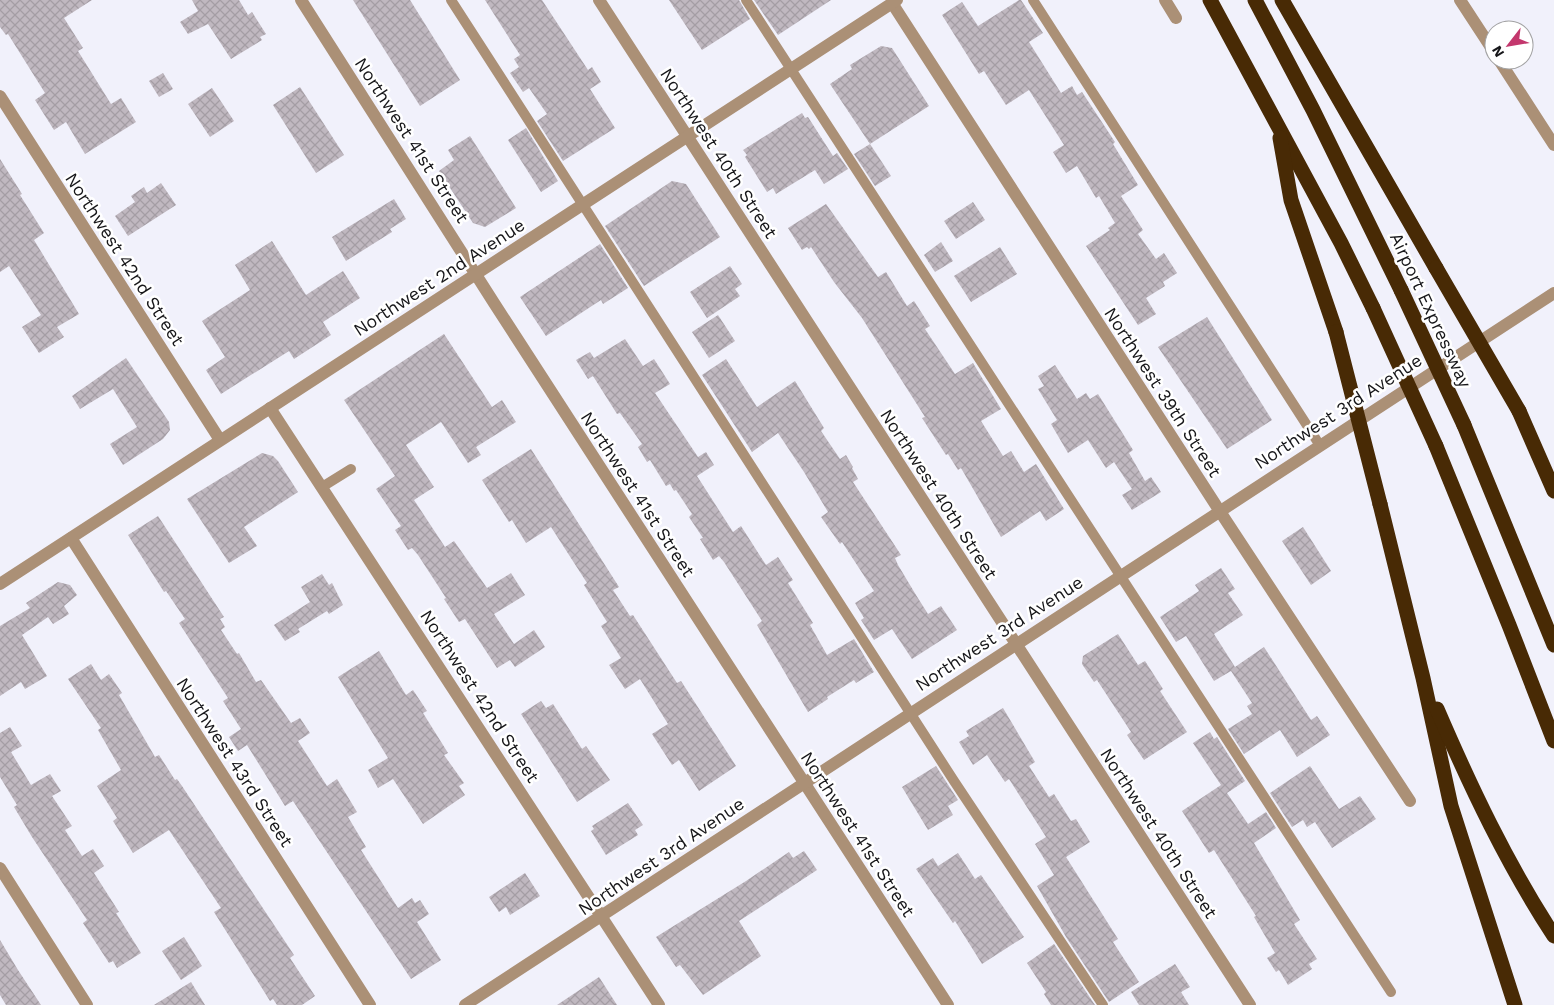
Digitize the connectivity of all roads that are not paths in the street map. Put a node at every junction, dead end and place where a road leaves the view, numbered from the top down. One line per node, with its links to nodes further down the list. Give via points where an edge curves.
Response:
1 (301, 0): 21 (street, Northwest 41st Street)
2 (451, 0): 20 (lane)
3 (599, 0): 18 (street, Northwest 40th Street)
4 (746, 0): 14 (lane)
5 (1033, 0): 26 (lane)
6 (1165, 0): 12 (street)
7 (1210, 0): 17 (highway)
8 (1254, 0): 36 (highway, Airport Expressway, bridge, via 1317,118 1464,425)
9 (1282, 0): 24 (highway, bridge)
10 (1460, 0): 13 (street)
11 (893, 1): 14 (street, Northwest 2nd Avenue); 31 (street, Northwest 39th Street)
12 (1176, 18)
13 (1484, 37)
14 (790, 69): 18 (street, Northwest 2nd Avenue); 33 (lane)
15 (1506, 70): 19 (street)
16 (0, 96): 25 (street, Northwest 42nd Street)
17 (1278, 124): 37 (highway, bridge, via 1291,200 1336,332); 39 (highway, bridge, via 1373,308 1436,446)
18 (687, 137): 20 (street, Northwest 2nd Avenue); 35 (street, Northwest 40th Street)
19 (1554, 144)
20 (583, 204): 21 (street, Northwest 2nd Avenue); 38 (lane)
21 (476, 274): 23 (street, Northwest 2nd Avenue); 40 (street, Northwest 41st Street)
22 (1554, 292): 26 (street, Northwest 3rd Avenue)
23 (270, 408): 25 (street, Northwest 2nd Avenue); 29 (street, Northwest 42nd Street)
24 (1519, 411): 27 (highway); 30 (highway)
25 (220, 440): 32 (street, Northwest 2nd Avenue)
26 (1319, 444): 31 (street, Northwest 3rd Avenue)
27 (1554, 464)
28 (351, 469): 29 (lane)
29 (322, 487): 43 (street, Northwest 42nd Street)
30 (1554, 491)
31 (1219, 510): 33 (street, Northwest 3rd Avenue); 41 (street, Northwest 39th Street)
32 (71, 538): 34 (street, Northwest 2nd Avenue); 47 (street, Northwest 43rd Street)
33 (1119, 576): 35 (street, Northwest 3rd Avenue); 45 (lane)
34 (0, 584)
35 (1015, 645): 38 (street, Northwest 3rd Avenue); 52 (street, Northwest 40th Street)
36 (1554, 645)
37 (1423, 678): 44 (highway, via 1483,812 1535,908); 53 (highway, via 1451,806)
38 (911, 712): 40 (street, Northwest 3rd Avenue); 51 (lane)
39 (1554, 741)
40 (803, 782): 43 (street, Northwest 3rd Avenue); 50 (street, Northwest 41st Street)
41 (1410, 801)
42 (0, 868): 46 (street)
43 (602, 916): 48 (street, Northwest 3rd Avenue); 49 (street, Northwest 42nd Street)
44 (1554, 936)
45 (1391, 992)
46 (87, 1005)
47 (370, 1005)
48 (465, 1005)
49 (659, 1005)
50 (948, 1005)
51 (1102, 1005)
52 (1250, 1005)
53 (1515, 1005)

